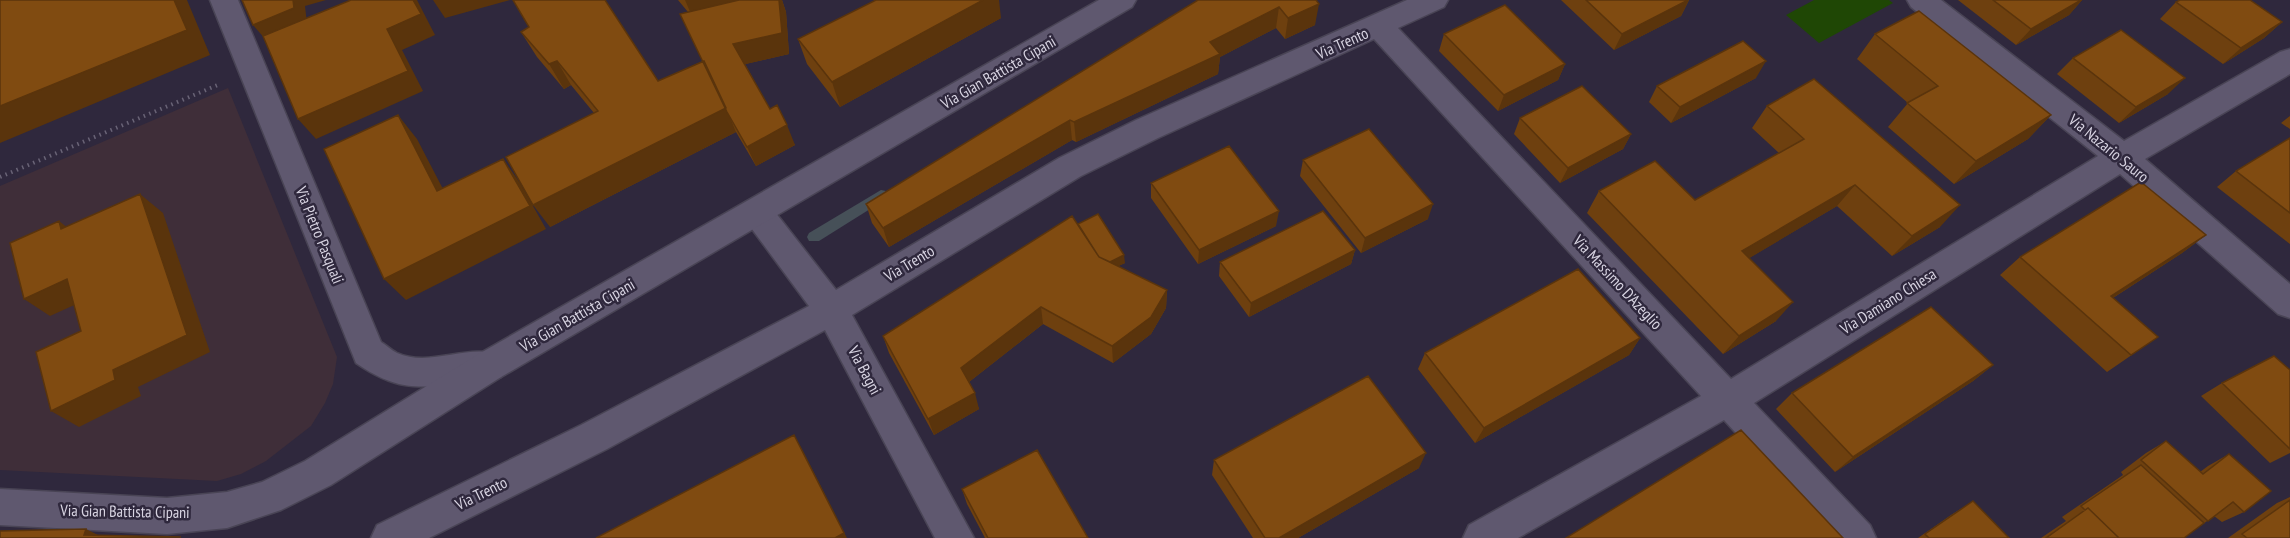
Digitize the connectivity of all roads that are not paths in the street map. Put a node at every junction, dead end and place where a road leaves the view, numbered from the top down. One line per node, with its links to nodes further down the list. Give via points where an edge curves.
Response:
1 (224, 0): 11 (street, Via Pietro Pasquali, via 368,352 390,367 420,373)
2 (1122, 0): 8 (street, Via Gian Battista Cipani)
3 (1434, 0): 5 (street, Via Trento)
4 (1920, 0): 7 (street, Via Nazario Sauro)
5 (1379, 26): 10 (street, Via Trento, via 1070,167); 12 (street, Via Massimo D'Azeglio)
6 (2290, 60): 7 (street, Via Damiano Chiesa)
7 (2122, 156): 9 (street, Via Nazario Sauro); 12 (street, Via Damiano Chiesa)
8 (757, 212): 10 (street, Via Bagni); 11 (street, Via Gian Battista Cipani)
9 (2290, 304)
10 (832, 310): 14 (street, Via Trento, via 594,437); 15 (street, Via Bagni)
11 (489, 366): 13 (street, Via Gian Battista Cipani, via 318,473 268,498 227,510 167,516)
12 (1726, 400): 16 (street, Via Damiano Chiesa); 17 (street, Via Massimo D'Azeglio)
13 (0, 507)
14 (390, 538)
15 (955, 538)
16 (1482, 538)
17 (1857, 538)

